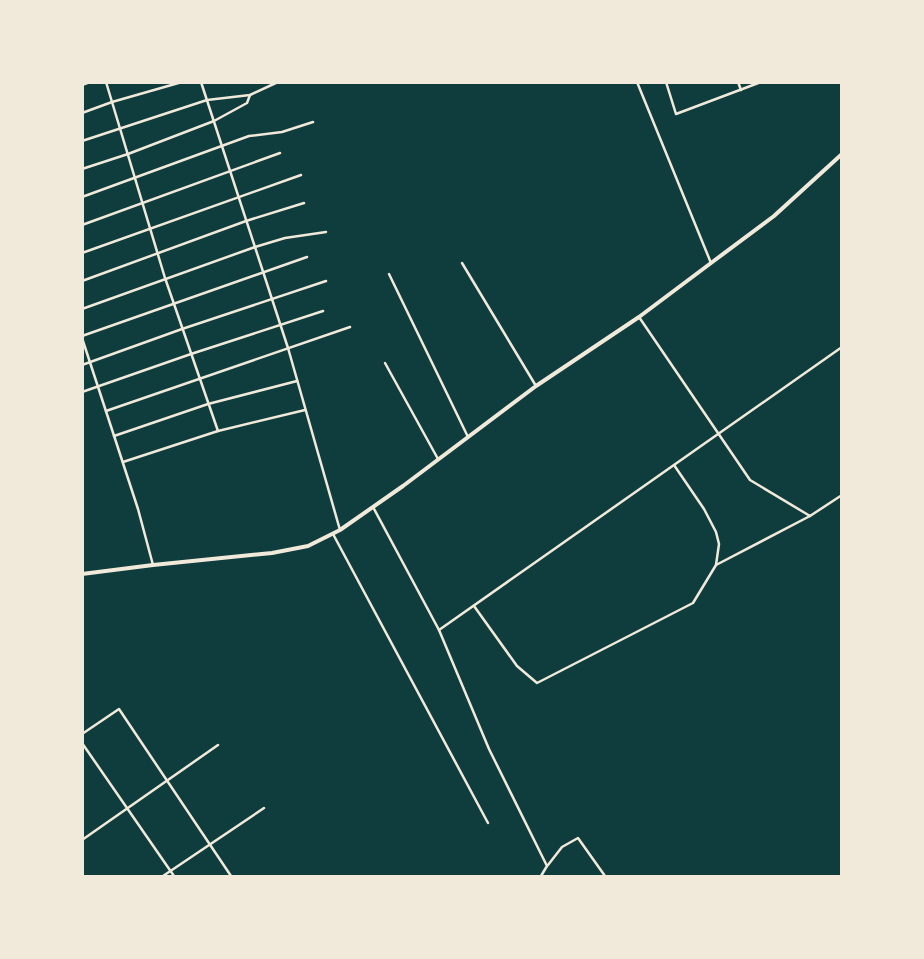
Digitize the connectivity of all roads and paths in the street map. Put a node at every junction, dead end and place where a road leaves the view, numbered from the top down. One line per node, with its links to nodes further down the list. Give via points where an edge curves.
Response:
1 (90, 82): 10 (street)
2 (106, 82): 14 (street)
3 (182, 82): 14 (street)
4 (201, 82): 13 (street)
5 (278, 82): 12 (street)
6 (637, 82): 41 (street)
7 (666, 82): 11 (street, via 676,114)
8 (738, 82): 11 (street)
9 (761, 82): 11 (street)
10 (82, 85)
11 (741, 90)
12 (250, 95): 13 (street); 16 (street, via 247,103)
13 (207, 100): 16 (street); 18 (street)
14 (112, 102): 15 (street); 18 (street)
15 (82, 112)
16 (214, 121): 20 (street); 22 (street)
17 (313, 122): 20 (street, via 282,132 249,136)
18 (120, 130): 19 (street); 22 (street)
19 (82, 142)
20 (222, 146): 25 (street); 27 (street)
21 (280, 153): 25 (street)
22 (128, 154): 24 (street); 27 (street)
23 (842, 154): 41 (highway, via 774,216)
24 (82, 169)
25 (230, 171): 29 (street); 31 (street)
26 (301, 175): 29 (street)
27 (135, 178): 28 (street); 31 (street)
28 (82, 197)
29 (238, 197): 32 (street); 34 (street)
30 (304, 203): 32 (street)
31 (143, 204): 33 (street); 34 (street)
32 (246, 221): 36 (street); 38 (street)
33 (82, 225)
34 (150, 230): 37 (street); 38 (street)
35 (326, 232): 36 (street, via 284,238)
36 (254, 247): 42 (street); 44 (street)
37 (82, 253)
38 (158, 253): 44 (street); 45 (street)
39 (307, 257): 42 (street)
40 (462, 263): 64 (street)
41 (711, 263): 51 (highway)
42 (263, 272): 47 (street); 48 (street)
43 (389, 274): 73 (street)
44 (165, 278): 48 (street); 49 (street)
45 (82, 281)
46 (326, 281): 47 (street)
47 (272, 299): 52 (street); 54 (street)
48 (174, 304): 54 (street); 55 (street)
49 (82, 309)
50 (323, 311): 52 (street)
51 (639, 317): 64 (highway); 71 (street)
52 (280, 325): 57 (street); 58 (street)
53 (350, 327): 57 (street)
54 (182, 329): 58 (street); 59 (street)
55 (82, 337): 59 (street)
56 (842, 347): 71 (street)
57 (288, 348): 62 (street); 63 (street)
58 (191, 354): 62 (street); 65 (street)
59 (90, 362): 61 (street); 65 (street)
60 (385, 363): 74 (street)
61 (82, 365)
62 (199, 379): 67 (street); 69 (street)
63 (297, 381): 67 (street); 68 (street)
64 (536, 386): 73 (highway)
65 (98, 387): 66 (street); 69 (street)
66 (82, 392)
67 (208, 404): 70 (street); 72 (street)
68 (306, 410): 70 (street); 80 (street)
69 (106, 411): 72 (street)
70 (218, 431): 75 (street)
71 (719, 434): 76 (street); 79 (street, via 750,480)
72 (114, 436): 75 (street)
73 (468, 437): 74 (highway)
74 (438, 459): 78 (highway)
75 (123, 462): 82 (street)
76 (674, 465): 83 (street, via 716,532 719,544); 85 (street)
77 (842, 495): 79 (street)
78 (373, 507): 80 (highway); 86 (street)
79 (810, 516): 83 (street)
80 (340, 530): 81 (highway)
81 (333, 534): 82 (highway, via 308,546 272,554); 93 (street)
82 (153, 565): 84 (highway)
83 (716, 565): 85 (street, via 693,603 536,683 517,666)
84 (82, 574)
85 (474, 606): 86 (street)
86 (439, 630): 96 (street, via 489,749)
87 (82, 734): 90 (street, via 119,710)
88 (82, 743): 91 (street)
89 (218, 745): 90 (street)
90 (166, 780): 91 (street); 95 (street)
91 (127, 808): 94 (street); 97 (street)
92 (264, 808): 95 (street)
93 (488, 823)
94 (82, 840)
95 (210, 845): 97 (street); 100 (street)
96 (547, 866): 101 (street); 102 (street, via 562,847 578,838)
97 (170, 872): 98 (street); 99 (street)
98 (163, 876)
99 (174, 876)
100 (231, 876)
101 (541, 876)
102 (605, 876)

